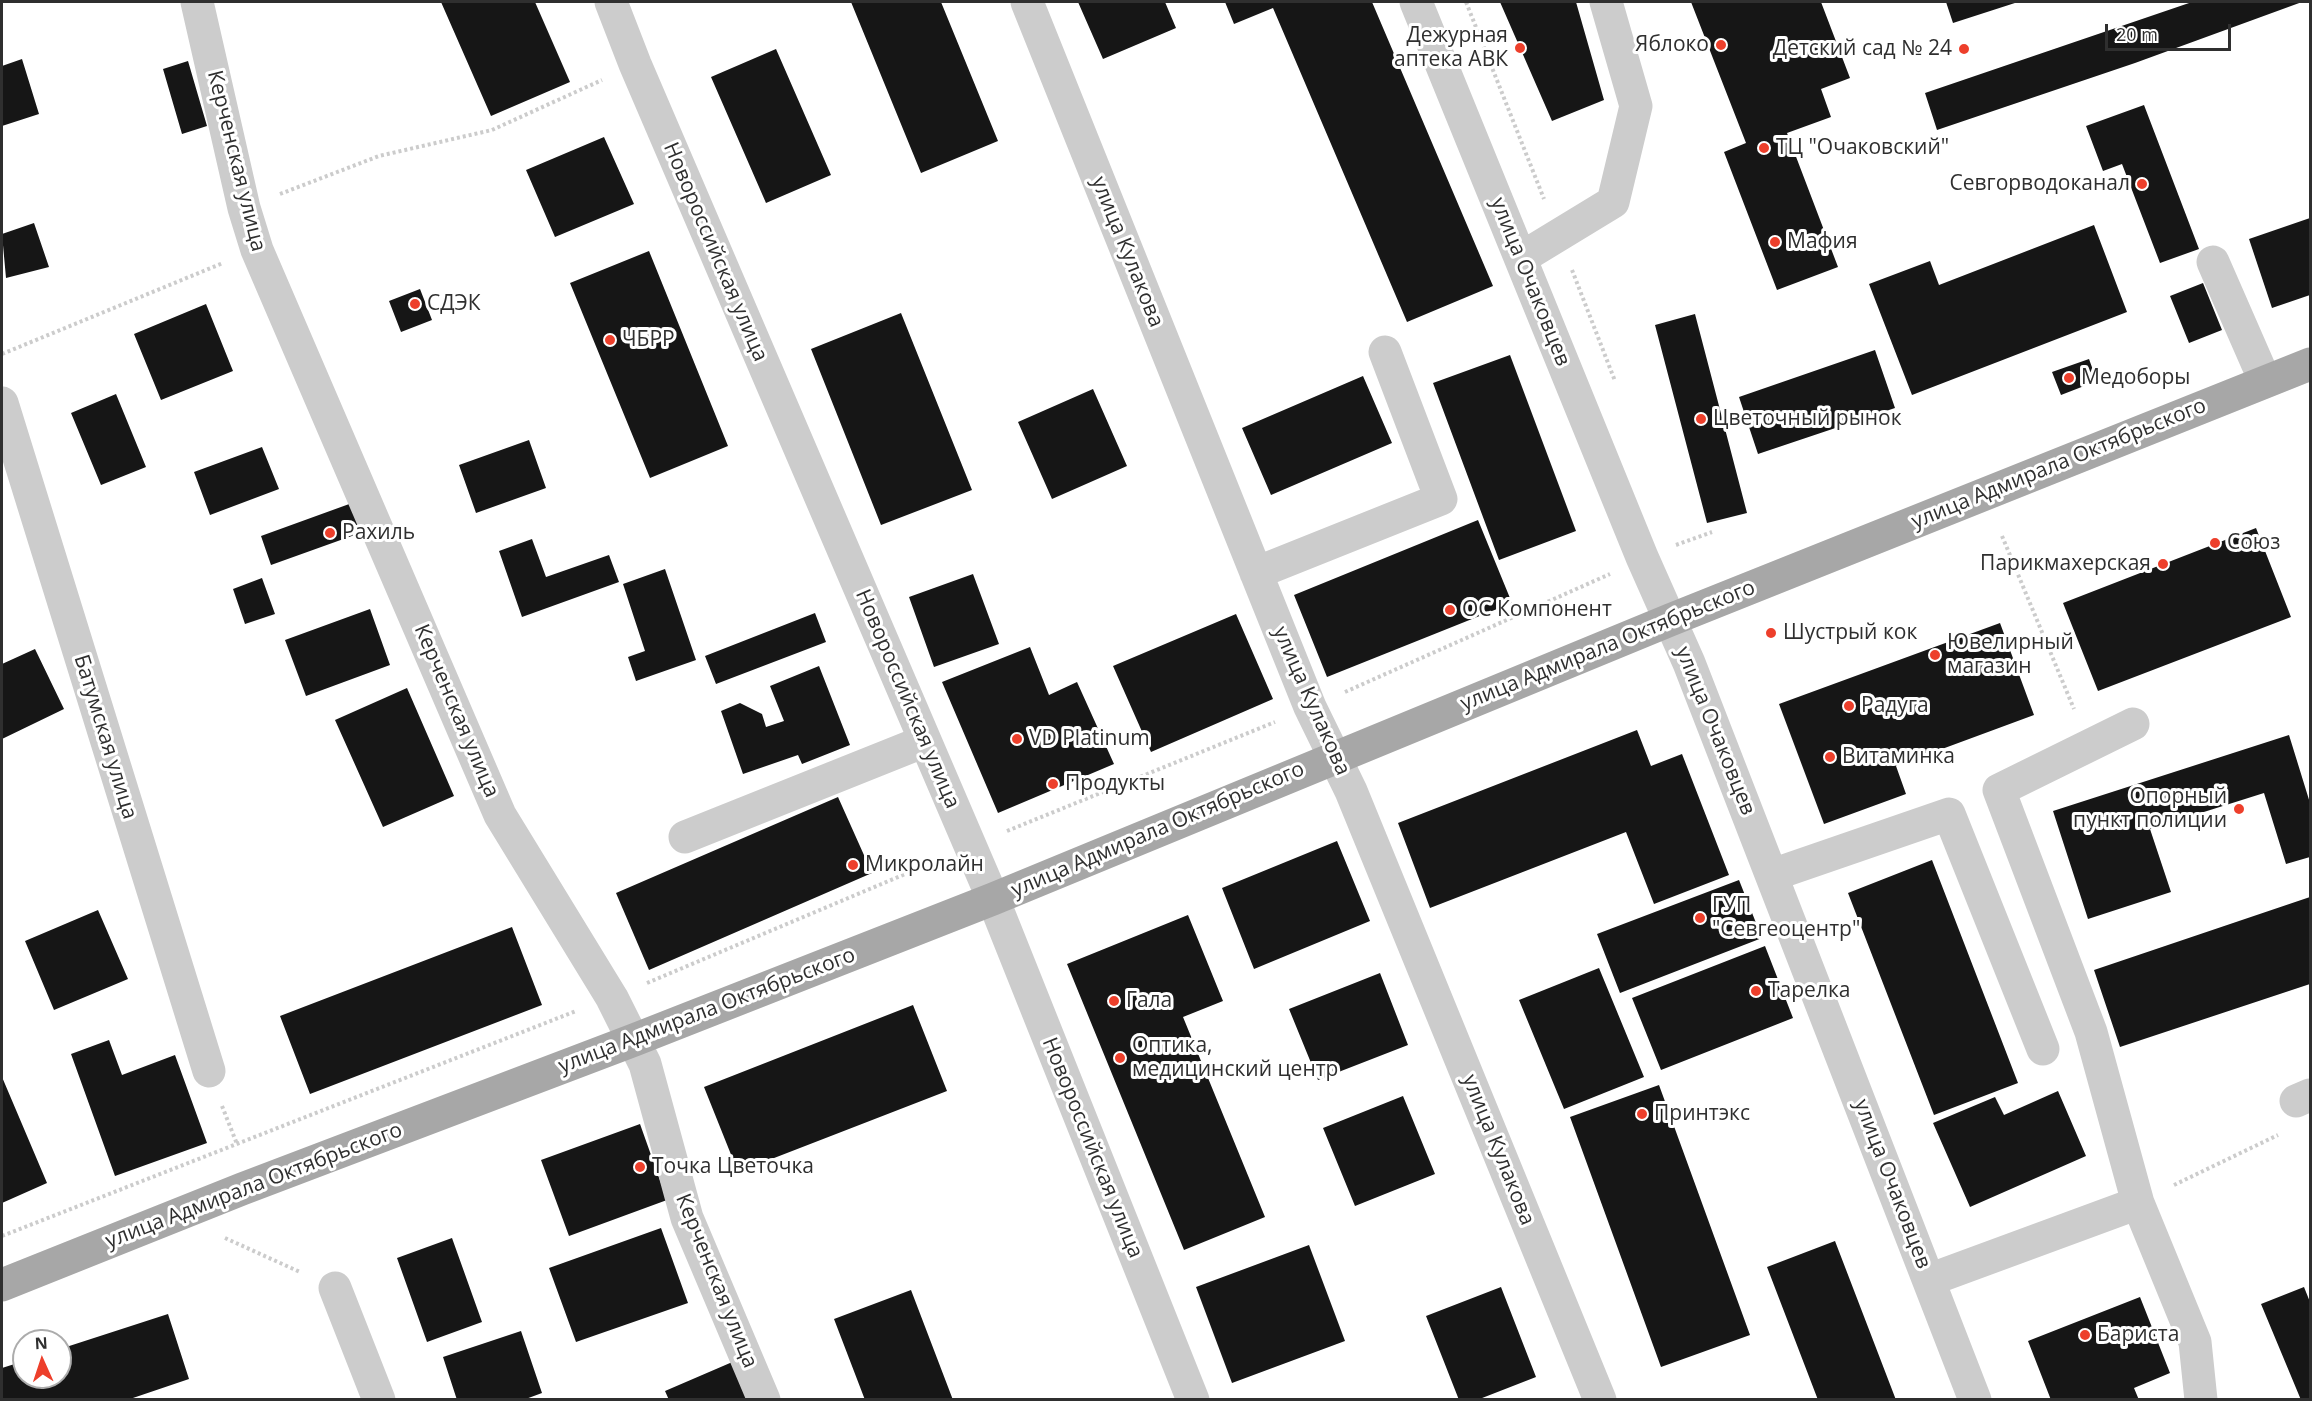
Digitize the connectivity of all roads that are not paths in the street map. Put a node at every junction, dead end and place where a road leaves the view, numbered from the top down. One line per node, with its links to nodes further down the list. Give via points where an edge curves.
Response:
1 (197, 2): 20 (street, Керченская улица, via 257,249 501,815)
2 (611, 2): 15 (street, Новороссийская улица)
3 (1027, 2): 12 (street, улица Кулакова)
4 (1416, 2): 6 (street, улица Очаковцев)
5 (1606, 2): 6 (street, via 1636,106 1613,202)
6 (1521, 258): 13 (street, улица Очаковцев)
7 (2213, 262): 10 (street)
8 (1385, 352): 12 (street, via 1441,499)
9 (2310, 364): 10 (main road, улица Адмирала Октябрьского)
10 (2265, 381): 13 (main road, улица Адмирала Октябрьского)
11 (2, 403): 22 (street, Батумская улица)
12 (1256, 573): 16 (street, улица Кулакова, via 1310,707)
13 (1670, 620): 16 (main road, улица Адмирала Октябрьского); 18 (street, улица Очаковцев)
14 (2133, 724): 23 (street, via 1999,790 2091,1032)
15 (925, 741): 17 (street); 19 (street, Новороссийская улица)
16 (1335, 757): 19 (main road, улица Адмирала Октябрьского); 30 (street, улица Кулакова)
17 (685, 837)
18 (1772, 875): 21 (street, via 1949,814); 24 (street, улица Очаковцев)
19 (993, 899): 20 (main road, улица Адмирала Октябрьского); 29 (street, Новороссийская улица)
20 (634, 1040): 25 (main road, улица Адмирала Октябрьского); 28 (street, Керченская улица, via 645,1064 687,1218)
21 (2043, 1049)
22 (208, 1071)
23 (2138, 1203): 24 (street); 32 (street, via 2195,1342)
24 (1929, 1280): 31 (street, улица Очаковцев)
25 (2, 1285)
26 (335, 1288): 27 (street)
27 (379, 1400)
28 (764, 1400)
29 (1193, 1400)
30 (1600, 1400)
31 (1975, 1400)
32 (2201, 1400)

